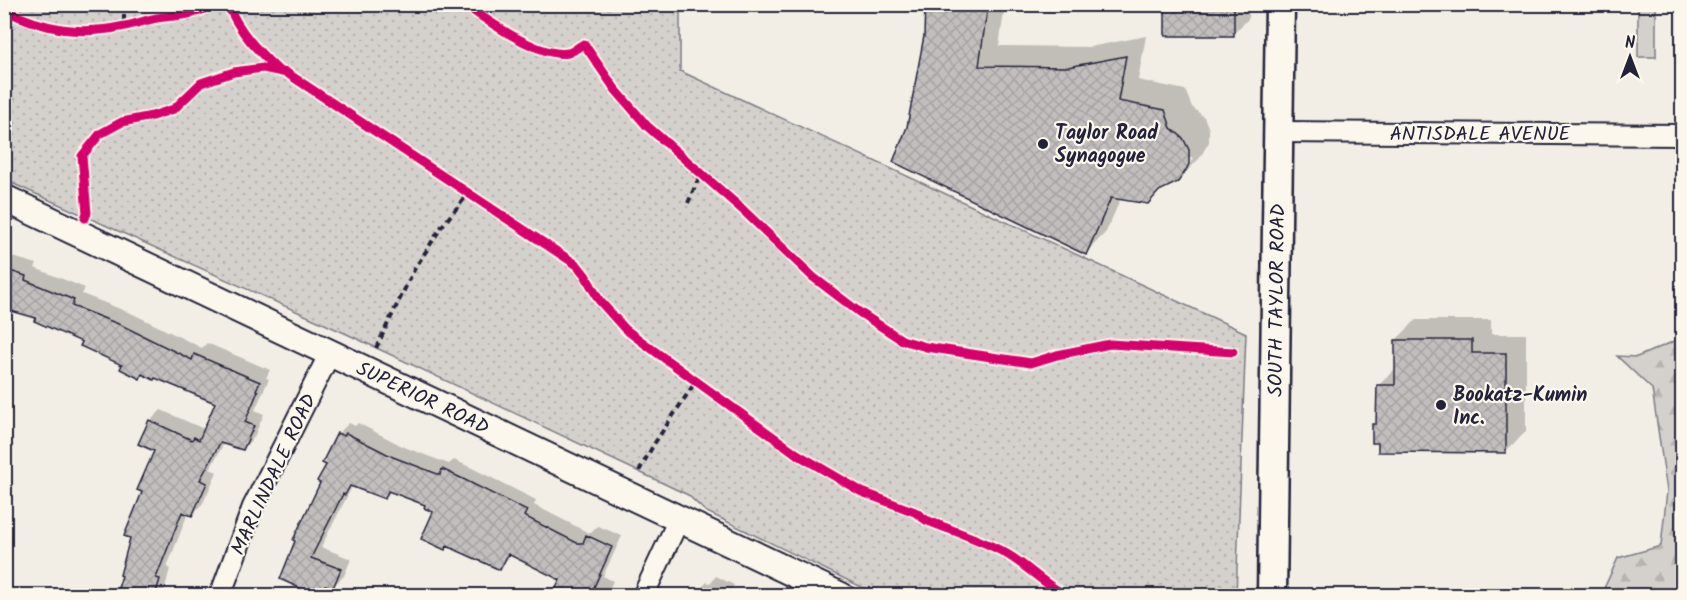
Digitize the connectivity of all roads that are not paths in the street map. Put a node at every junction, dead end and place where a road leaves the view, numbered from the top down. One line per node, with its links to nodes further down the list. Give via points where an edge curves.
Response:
1 (1280, 4): 2 (main road, SOUTH TAYLOR ROAD)
2 (1278, 132): 3 (street, ANTISDALE AVENUE); 10 (main road, SOUTH TAYLOR ROAD)
3 (1683, 135)
4 (4, 198): 5 (street, SUPERIOR ROAD)
5 (330, 353): 6 (street, SUPERIOR ROAD); 7 (street, MARLINDALE ROAD, via 253,507)
6 (680, 519): 8 (street); 9 (street, SUPERIOR ROAD)
7 (220, 596)
8 (643, 596)
9 (841, 596)
10 (1272, 596)

